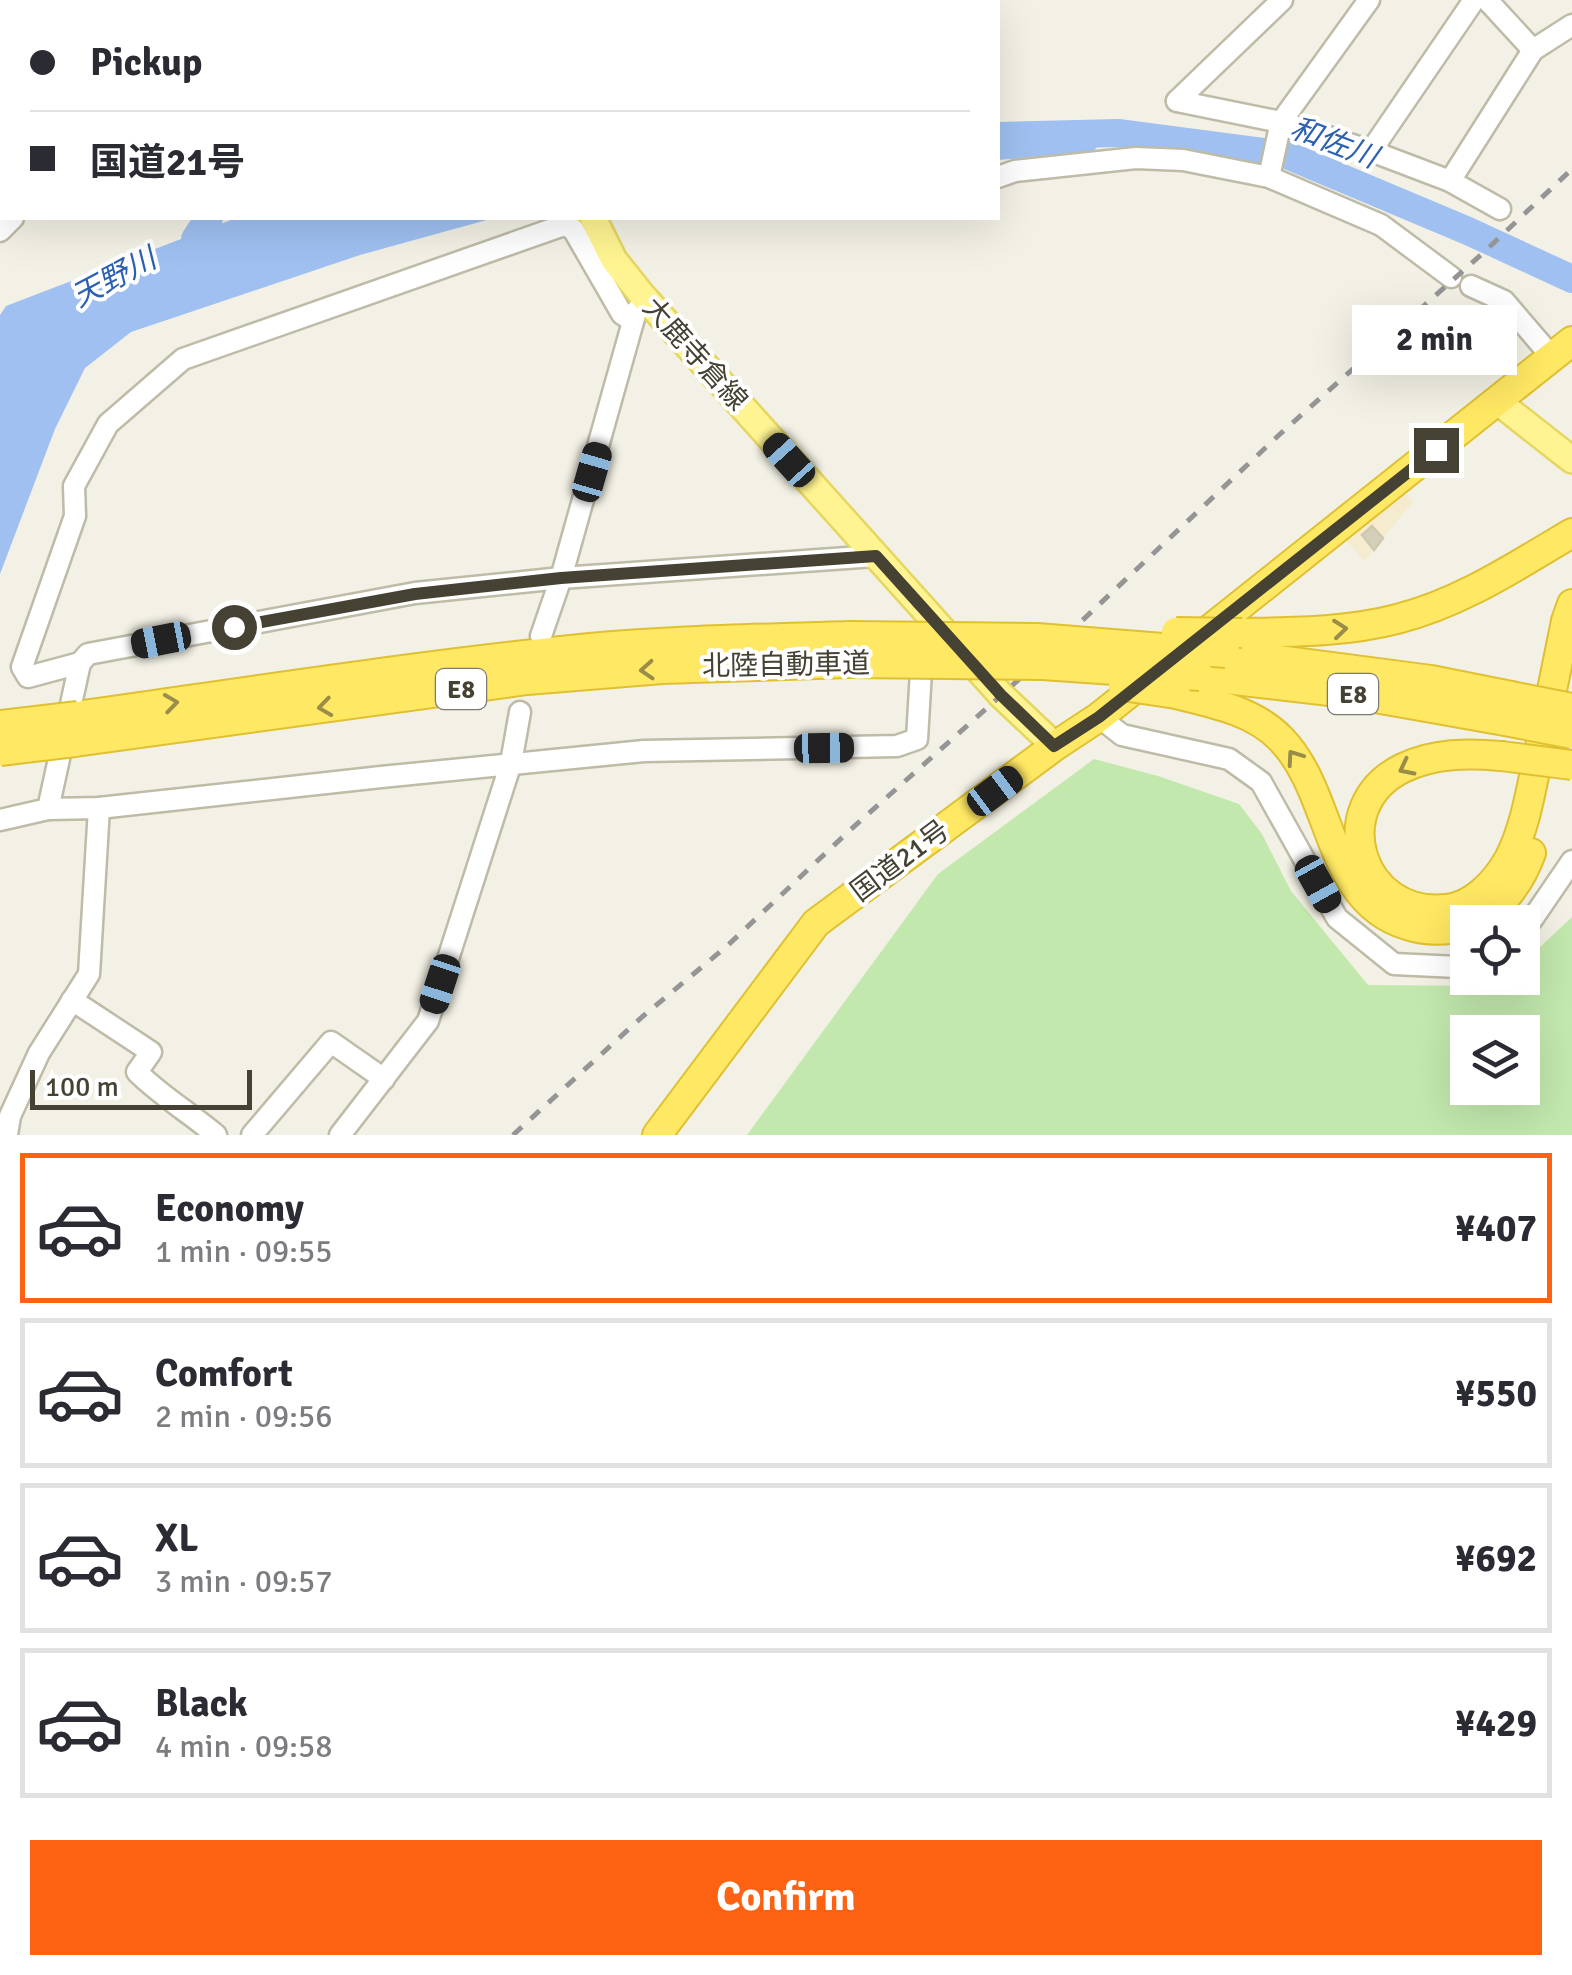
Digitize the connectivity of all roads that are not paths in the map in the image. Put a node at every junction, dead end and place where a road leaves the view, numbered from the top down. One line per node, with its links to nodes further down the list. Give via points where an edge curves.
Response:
1 (1282, 0): 7 (street, via 1177,101)
2 (1370, 0): 7 (street)
3 (1474, 0): 8 (street)
4 (1487, 0): 6 (street)
5 (1572, 26): 6 (street)
6 (1533, 50): 11 (street)
7 (1282, 122): 8 (street); 9 (street)
8 (1371, 152): 11 (street)
9 (1270, 171): 10 (street, via 1136,158); 14 (street, via 1381,224)
10 (1000, 176)
11 (1450, 180): 12 (street)
12 (1500, 208)
13 (594, 220): 16 (main road, 大鹿寺倉線)
14 (1450, 277)
15 (1471, 286): 18 (street, via 1504,301)
16 (642, 294): 17 (street); 22 (main road, 大鹿寺倉線)
17 (633, 321): 23 (street); 29 (street, via 622,314 574,229 564,224 183,358 108,424 74,486 74,516 22,667 28,677)
18 (1562, 349): 19 (highway, 国道21号)
19 (1497, 401): 20 (main road); 34 (highway, 国道21号)
20 (1572, 460)
21 (1572, 534): 27 (highway, one-way to 21, via 1352,628 1439,606)
22 (876, 556): 23 (street); 25 (main road, 大鹿寺倉線)
23 (561, 578): 26 (street); 29 (street, via 415,594 88,654)
24 (1572, 604): 41 (highway, one-way to 24, bridge, via 1500,756 1475,754 1399,770 1382,782 1360,819 1364,862 1374,882 1407,906 1430,911 1454,909 1494,882 1520,832 1534,778 1563,634)
25 (930, 624): 27 (highway, 北陸自動車道, bridge); 28 (highway, 北陸自動車道 / E8, bridge); 38 (main road, 大鹿寺倉線); 40 (street, via 917,738 897,746 644,751)
26 (541, 636)
27 (1234, 643): 31 (highway, 北陸自動車道 / E8, via 1431,680)
28 (849, 656): 31 (highway, 北陸自動車道 / E8, bridge, via 1200,676); 36 (highway, 北陸自動車道 / E8, one-way to 36, via 526,680); 36 (highway, 北陸自動車道 / E8, one-way to 28, via 349,678 578,650 688,642); 48 (highway, one-way to 28, bridge, via 1396,922 1358,892 1309,779 1282,740 1242,713 1176,694)
29 (80, 663): 43 (street)
30 (1572, 676): 46 (highway, via 1526,866)
31 (1508, 708): 32 (highway, 北陸自動車道 / E8, bridge); 37 (highway, 北陸自動車道 / E8, bridge)
32 (1572, 708)
33 (520, 712): 40 (street)
34 (1099, 717): 38 (highway, 国道21号); 49 (street, via 1122,735 1229,759 1261,782 1337,918 1394,964)
35 (0, 725): 36 (highway, 北陸自動車道 / E8, bridge)
36 (76, 729): 39 (highway, 北陸自動車道 / E8, bridge)
37 (1572, 734)
38 (1054, 746): 56 (highway, 国道21号, via 816,923)
39 (0, 751)
40 (511, 764): 42 (street); 51 (street, via 428,1021)
41 (1572, 765)
42 (99, 808): 43 (street); 50 (street, via 89,974)
43 (48, 810): 44 (street)
44 (0, 820)
45 (1572, 861): 47 (street)
46 (1498, 905)
47 (1540, 908)
48 (1450, 929)
49 (1450, 968)
50 (72, 1000): 52 (street, via 39,1053); 53 (street, via 151,1052 137,1072)
51 (384, 1078): 54 (street, via 332,1042); 55 (street)
52 (7, 1135)
53 (216, 1135)
54 (252, 1135)
55 (340, 1135)
56 (657, 1135)

